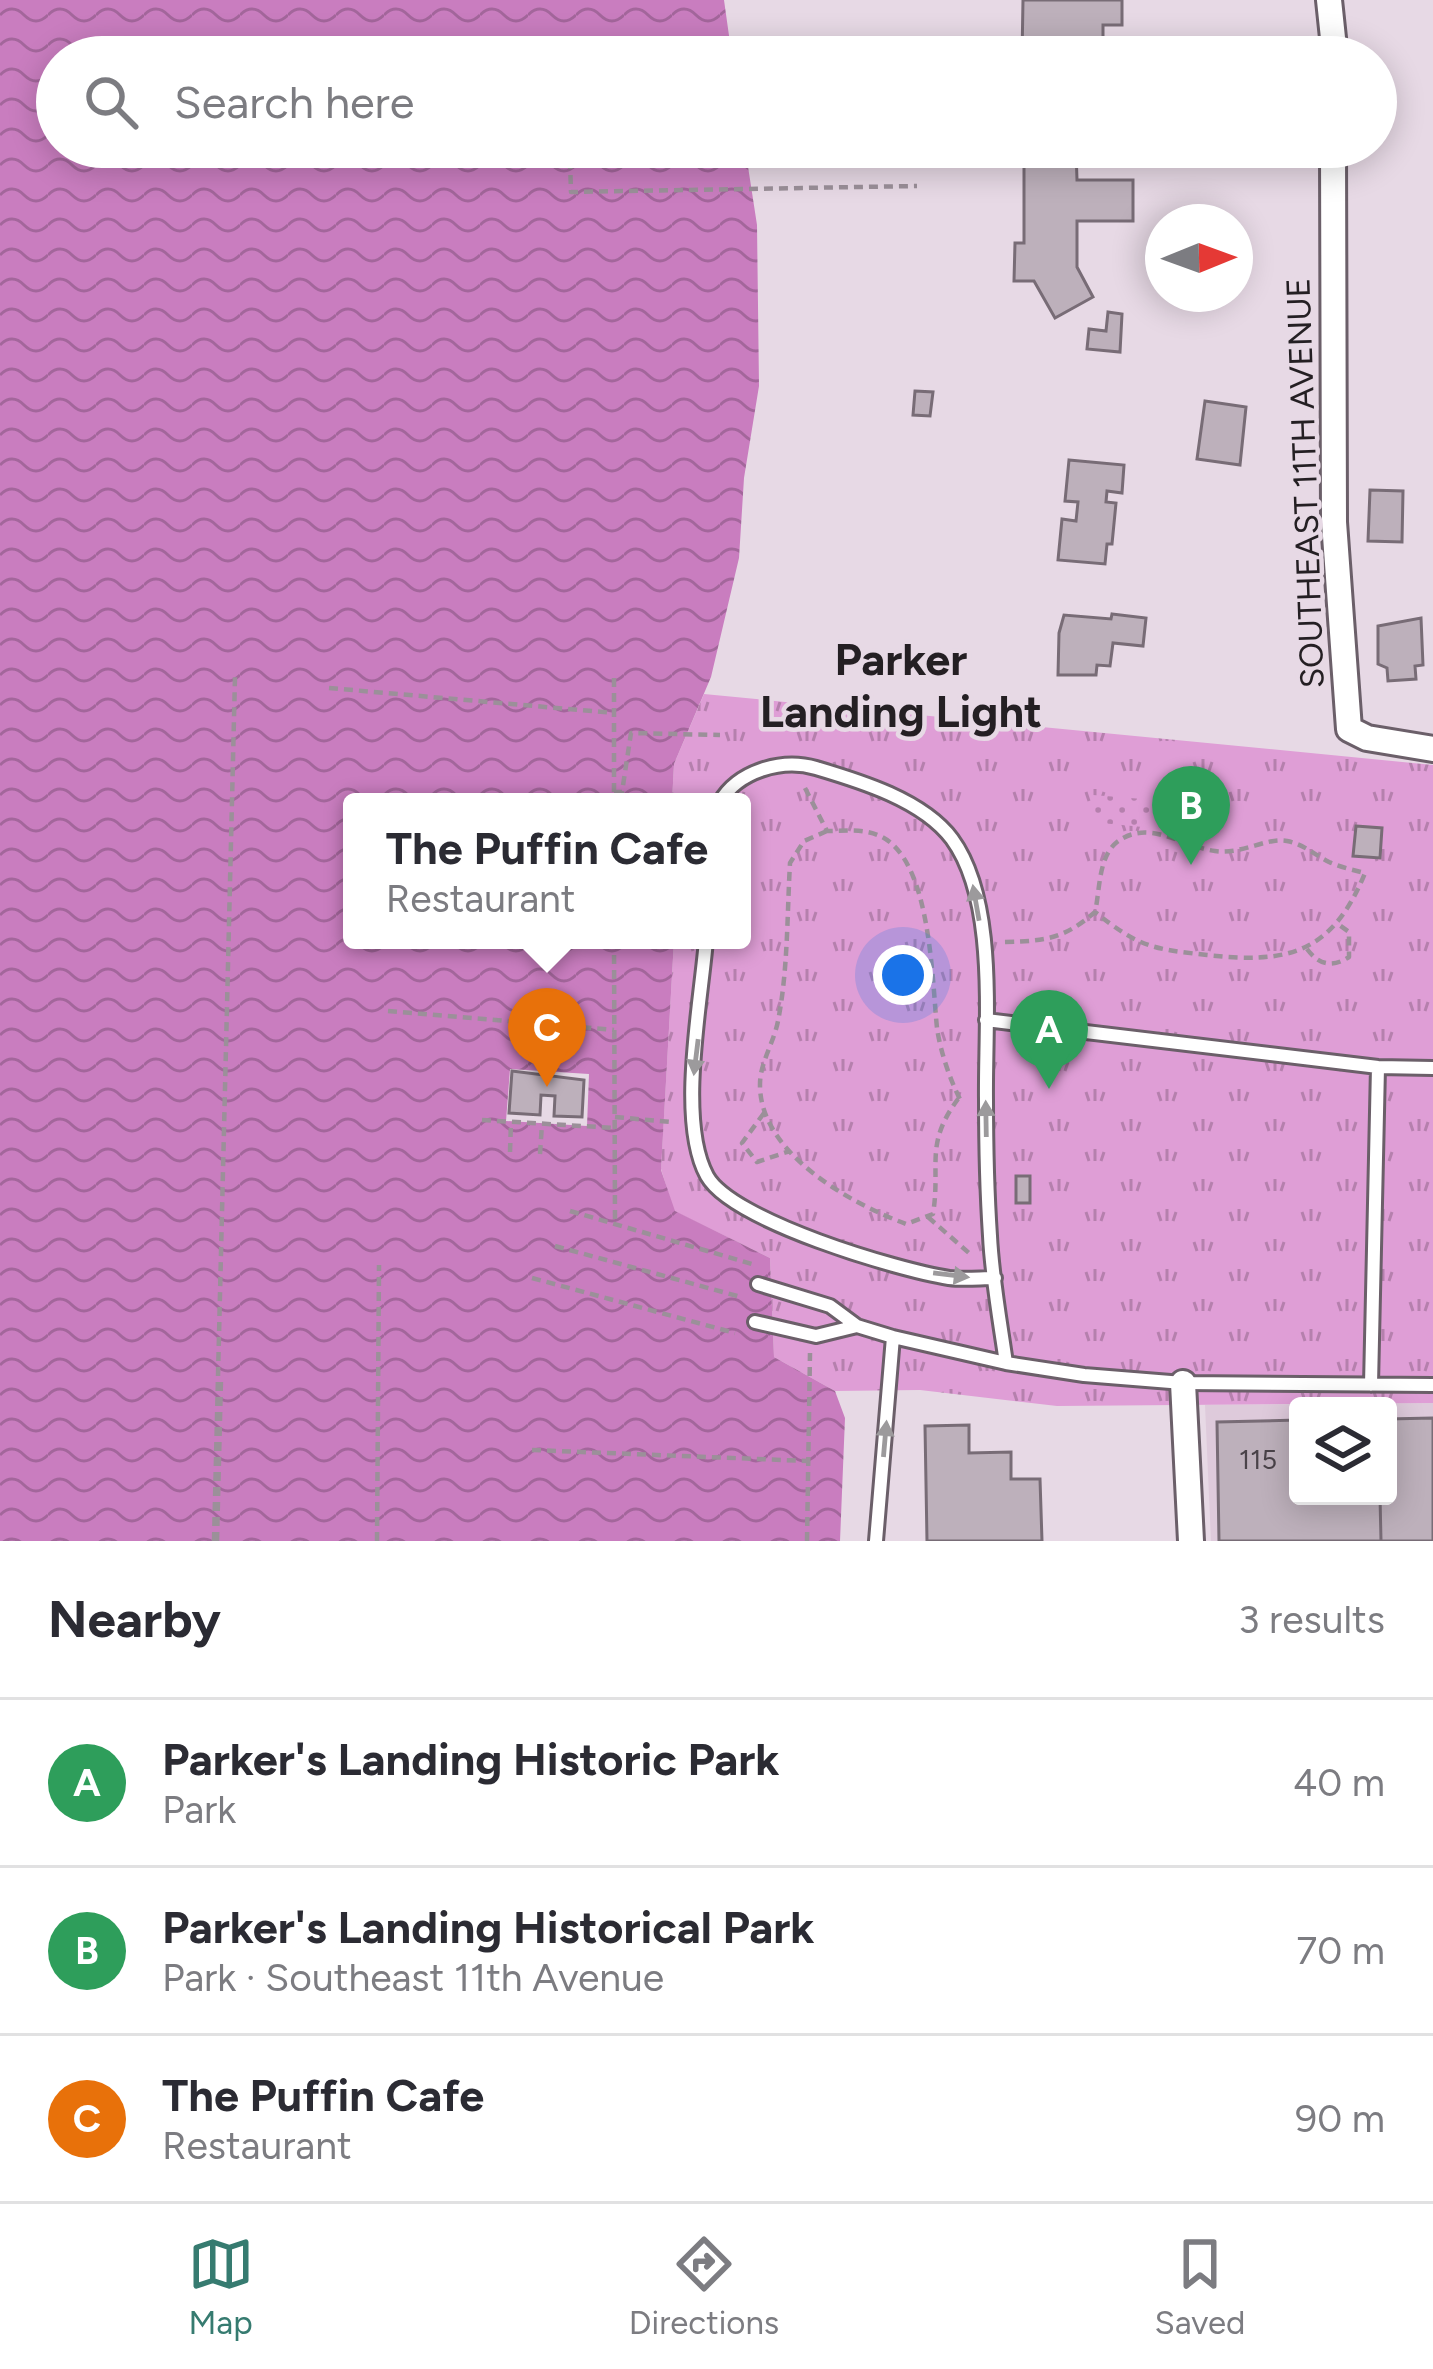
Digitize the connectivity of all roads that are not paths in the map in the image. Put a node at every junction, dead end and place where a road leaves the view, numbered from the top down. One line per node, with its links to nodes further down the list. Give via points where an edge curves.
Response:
1 (1329, 0): 2 (street)
2 (1333, 36)
3 (1333, 168): 4 (street, SOUTHEAST 11TH AVENUE, via 1334,522 1349,729)
4 (1433, 749)
5 (728, 793): 7 (lane, one-way to 5, via 970,875 938,825 877,790 800,766 751,774)
6 (705, 949): 10 (lane, one-way to 10, via 691,1096 700,1155 716,1189 857,1254 951,1278)
7 (986, 1020): 8 (lane); 10 (lane, one-way to 7)
8 (1378, 1067): 9 (lane); 17 (lane)
9 (1433, 1068)
10 (995, 1278): 15 (lane)
11 (758, 1284): 13 (lane, via 830,1306)
12 (754, 1322): 13 (lane, via 815,1336)
13 (857, 1326): 14 (lane)
14 (893, 1337): 15 (lane); 19 (lane, one-way to 14)
15 (1006, 1363): 16 (lane)
16 (1184, 1383): 17 (lane); 20 (street)
17 (1371, 1385): 18 (lane)
18 (1433, 1385)
19 (876, 1541)
20 (1191, 1541)

